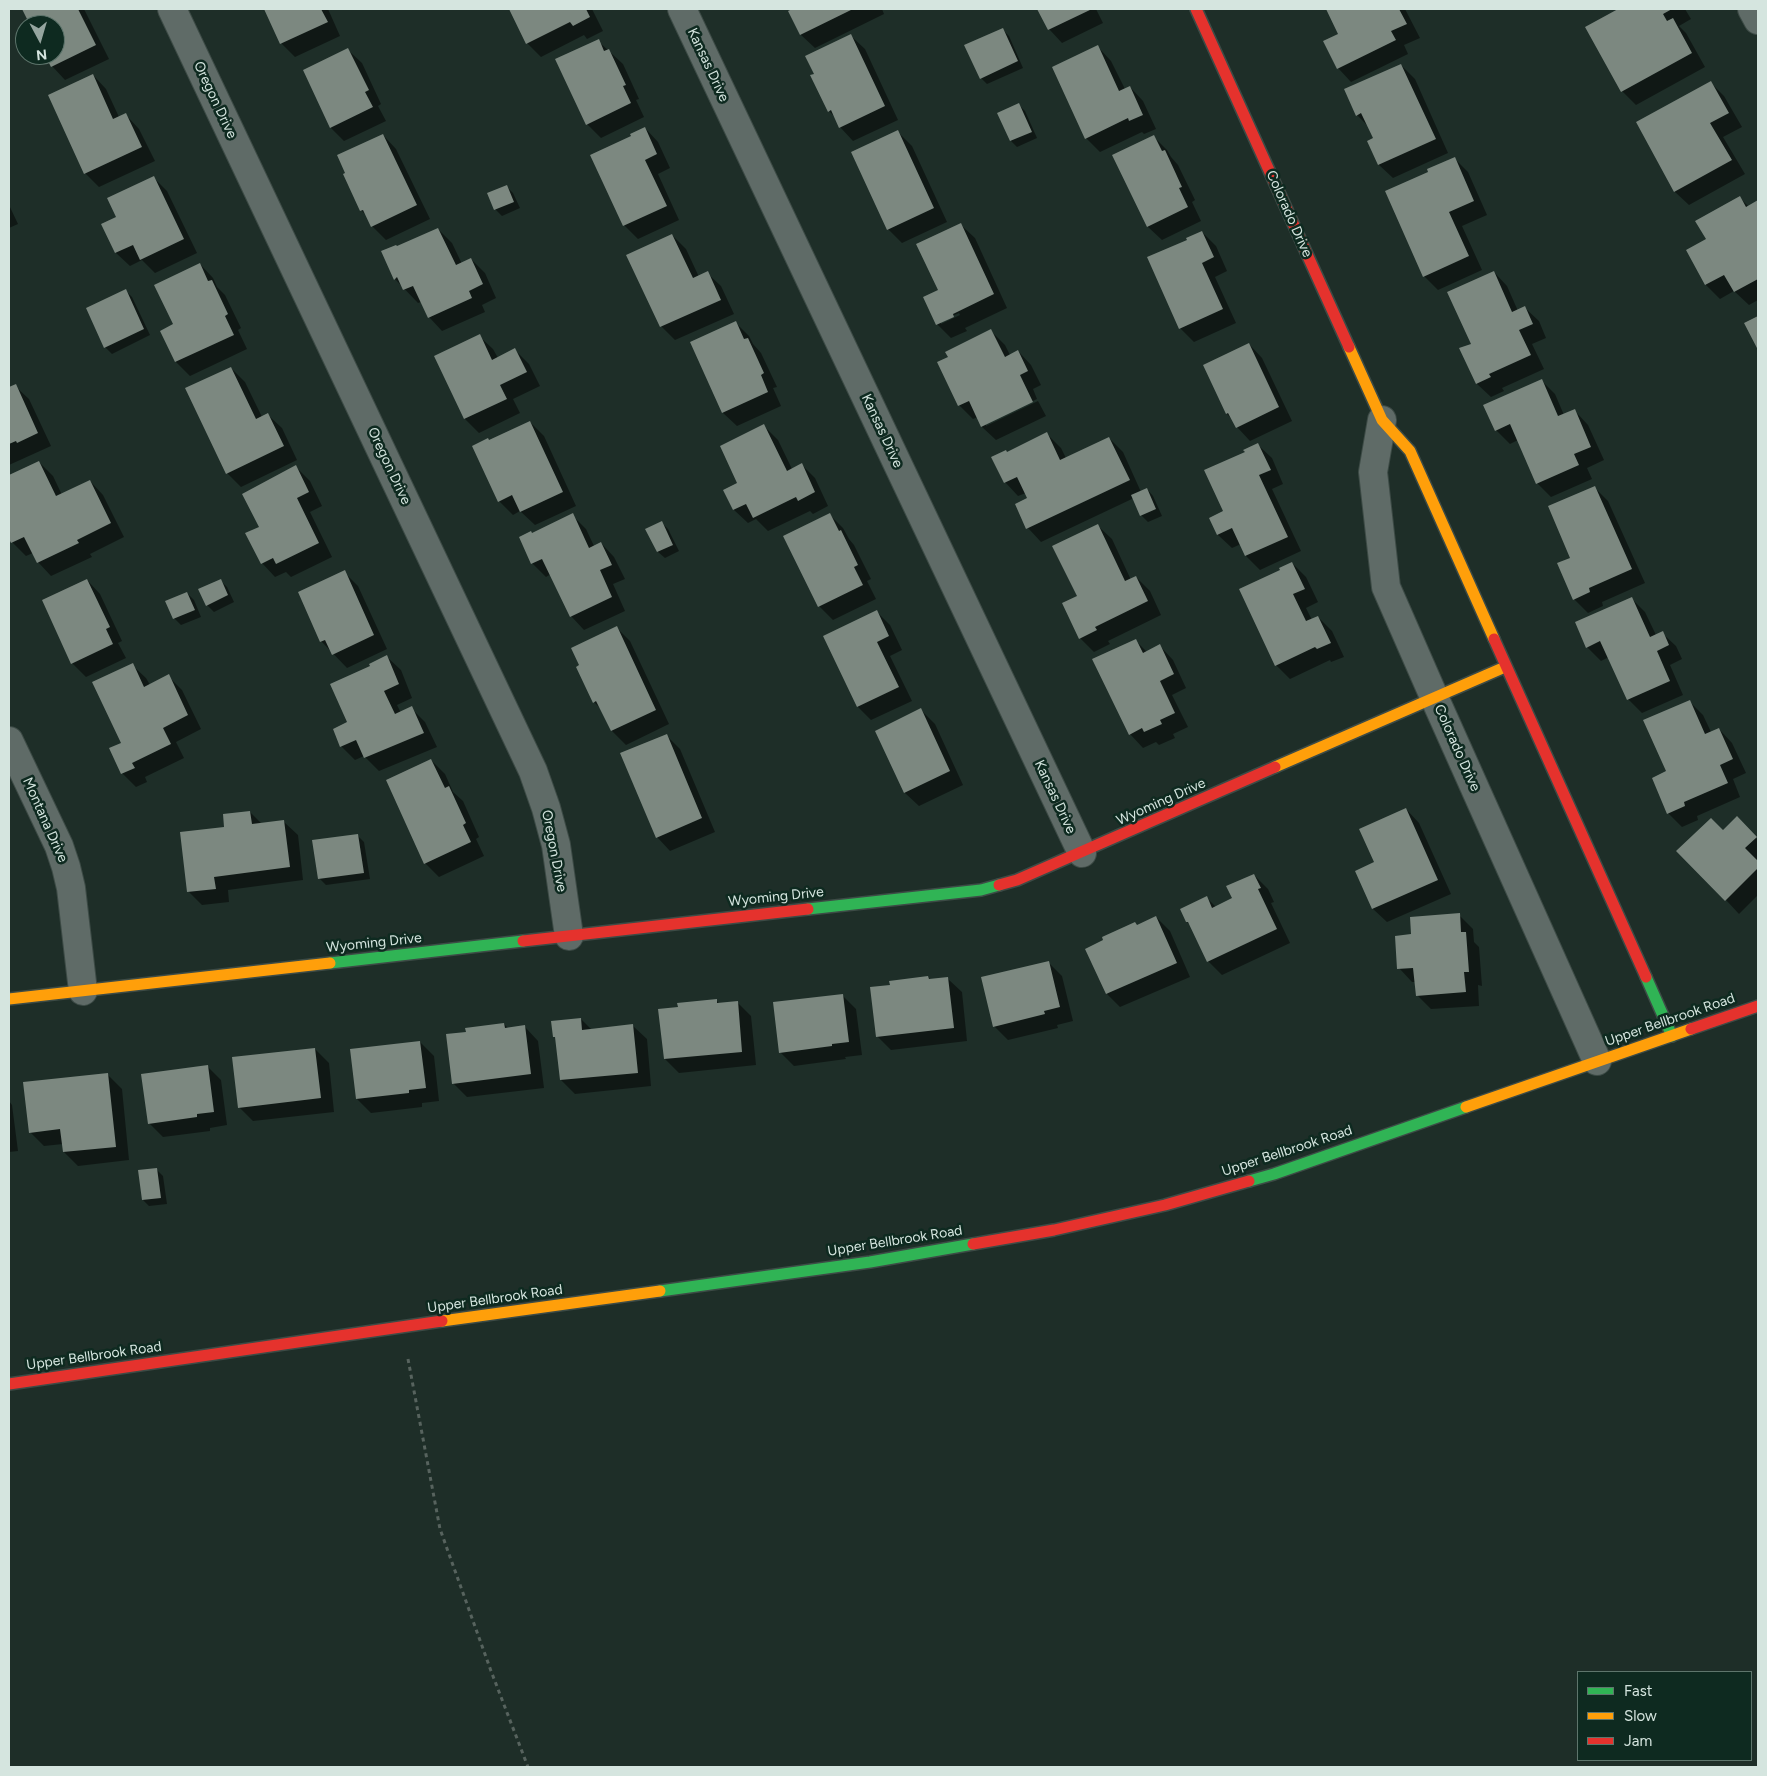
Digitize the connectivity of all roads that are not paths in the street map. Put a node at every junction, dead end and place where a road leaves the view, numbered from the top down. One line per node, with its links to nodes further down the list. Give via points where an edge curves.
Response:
1 (172, 9): 11 (street, Oregon Drive, via 534,771 556,845)
2 (682, 9): 10 (street, Kansas Drive)
3 (1196, 9): 6 (street, Colorado Drive)
4 (1752, 9): 5 (street)
5 (1758, 20)
6 (1382, 420): 7 (street, Colorado Drive, via 1410,451); 8 (street, Colorado Drive, via 1374,472 1386,586)
7 (1505, 667): 8 (street, Wyoming Drive); 15 (street, Colorado Drive)
8 (1435, 699): 10 (street, Wyoming Drive); 16 (street, Colorado Drive)
9 (9, 741): 12 (street, Montana Drive, via 66,867)
10 (1082, 853): 11 (street, Wyoming Drive, via 1017,880 981,890)
11 (569, 936): 12 (street, Wyoming Drive)
12 (83, 991): 13 (street, Wyoming Drive)
13 (9, 999)
14 (1758, 1006): 15 (street, Upper Bellbrook Road)
15 (1672, 1036): 16 (street, Upper Bellbrook Road)
16 (1597, 1061): 17 (street, Upper Bellbrook Road, via 1274,1174 1165,1205 1054,1230 870,1262)
17 (9, 1384)

